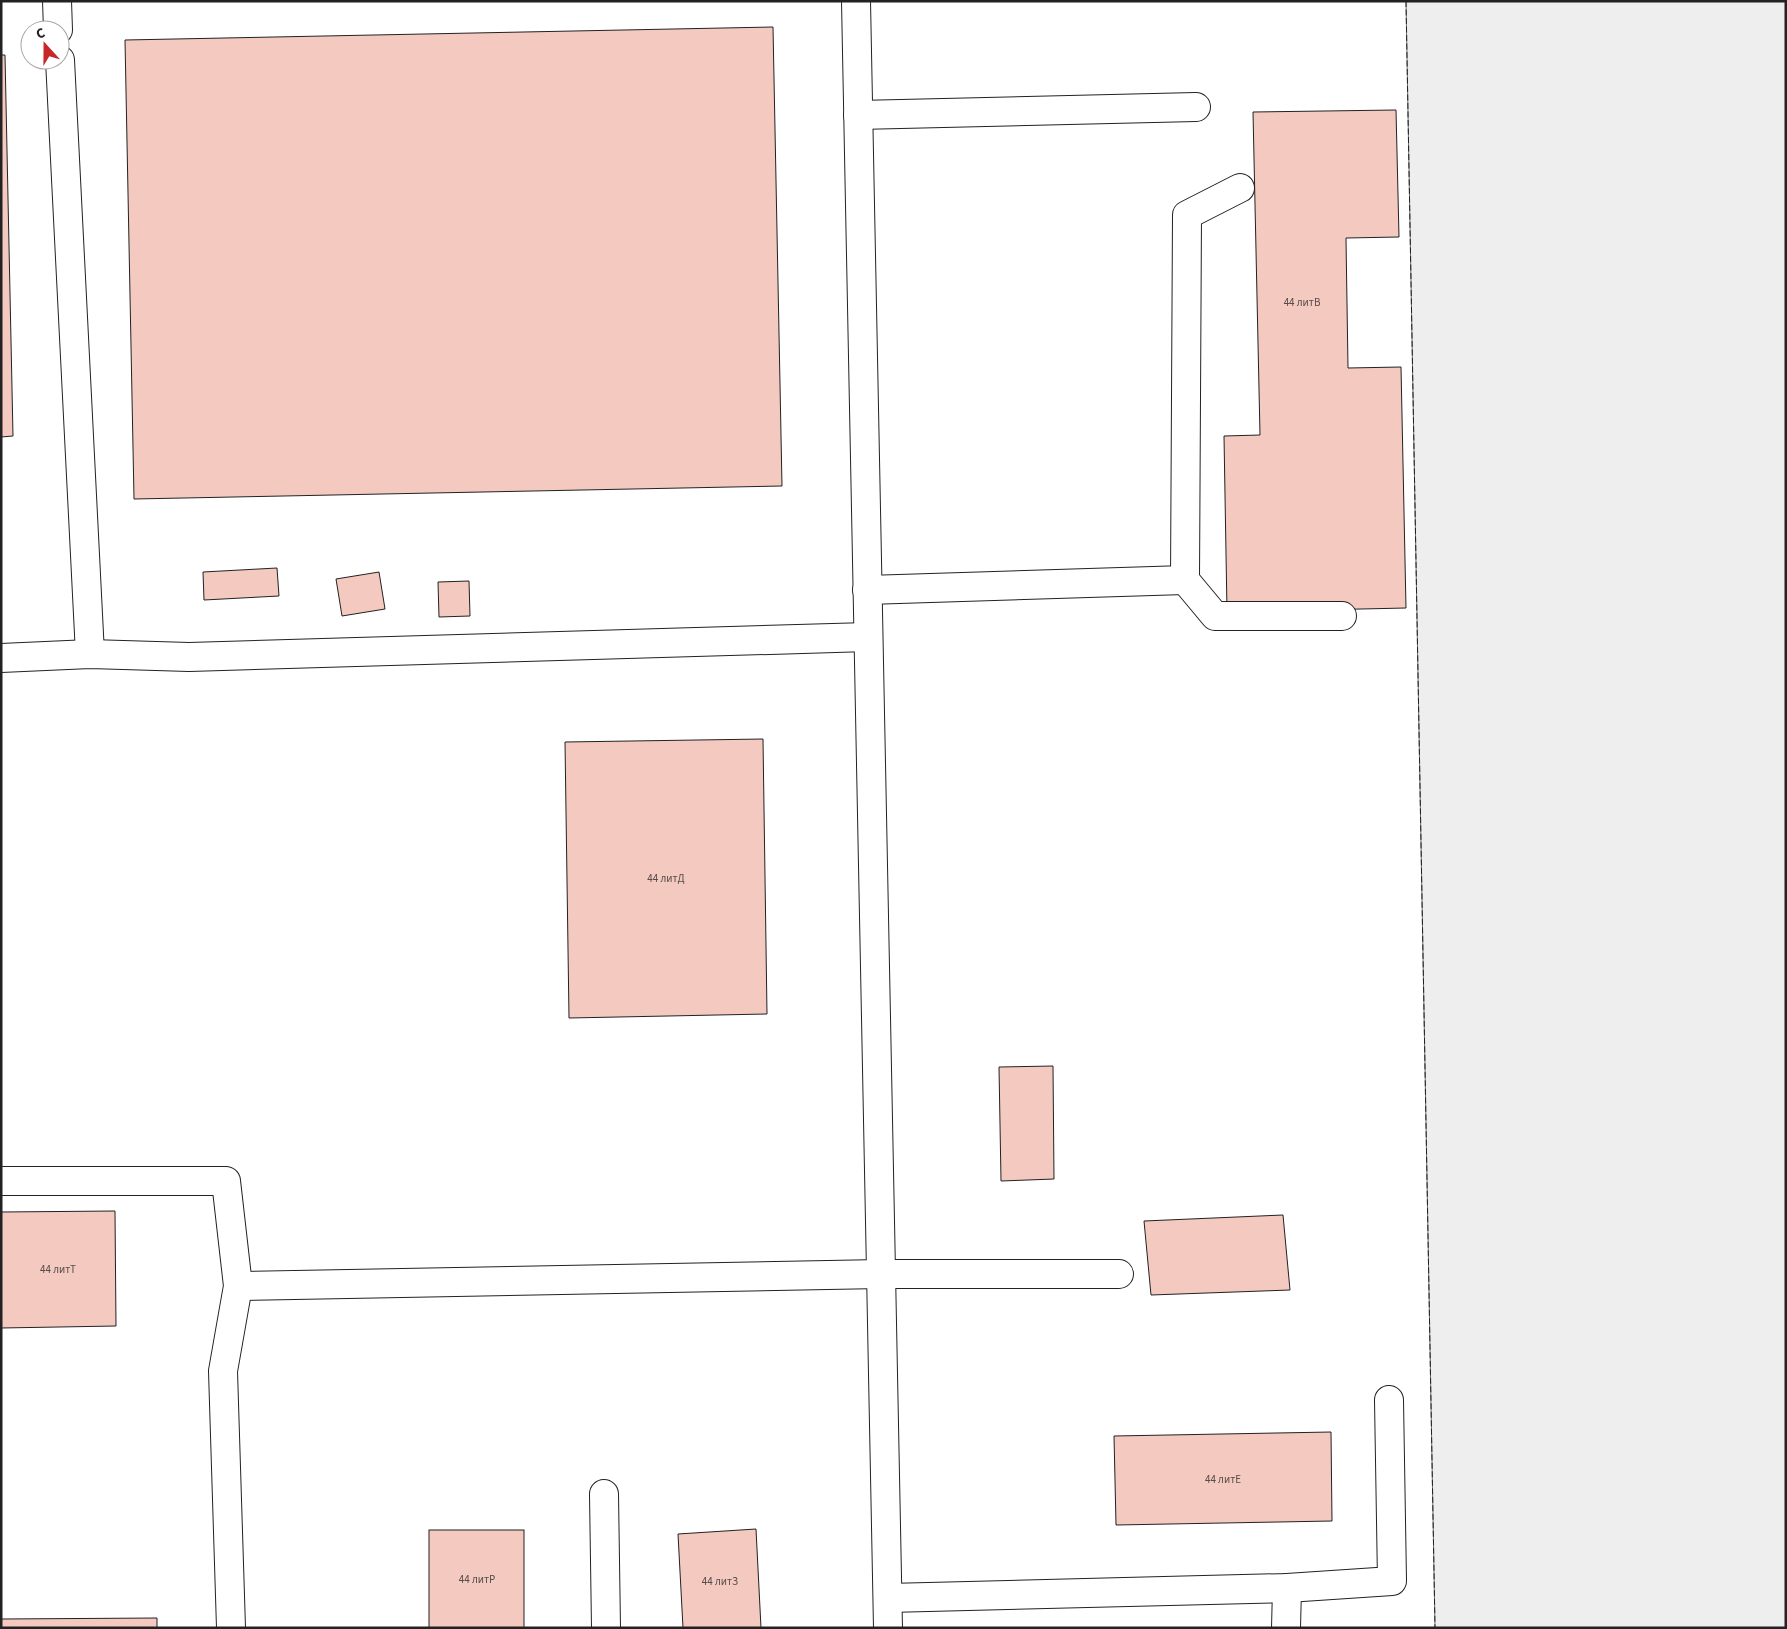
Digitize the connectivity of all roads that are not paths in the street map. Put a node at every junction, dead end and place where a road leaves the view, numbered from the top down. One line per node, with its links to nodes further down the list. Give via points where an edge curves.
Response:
1 (57, 1): 3 (lane)
2 (856, 1): 6 (lane)
3 (58, 20)
4 (61, 70): 12 (lane)
5 (1196, 107): 6 (lane)
6 (858, 115): 9 (lane)
7 (1240, 188): 8 (lane, via 1187,215)
8 (1185, 580): 9 (lane); 10 (lane, via 1215,616)
9 (867, 590): 11 (lane)
10 (1342, 616)
11 (868, 637): 12 (lane, via 189,657); 15 (lane)
12 (90, 654): 13 (lane)
13 (1, 658)
14 (1, 1181): 17 (lane, via 226,1181)
15 (881, 1274): 16 (lane); 17 (lane); 21 (lane)
16 (1119, 1274)
17 (238, 1286): 22 (lane, via 223,1371)
18 (1389, 1400): 20 (lane, via 1392,1582)
19 (604, 1494): 23 (lane)
20 (1286, 1588): 21 (lane); 25 (lane)
21 (888, 1598): 24 (lane)
22 (231, 1628)
23 (606, 1628)
24 (888, 1628)
25 (1286, 1628)

